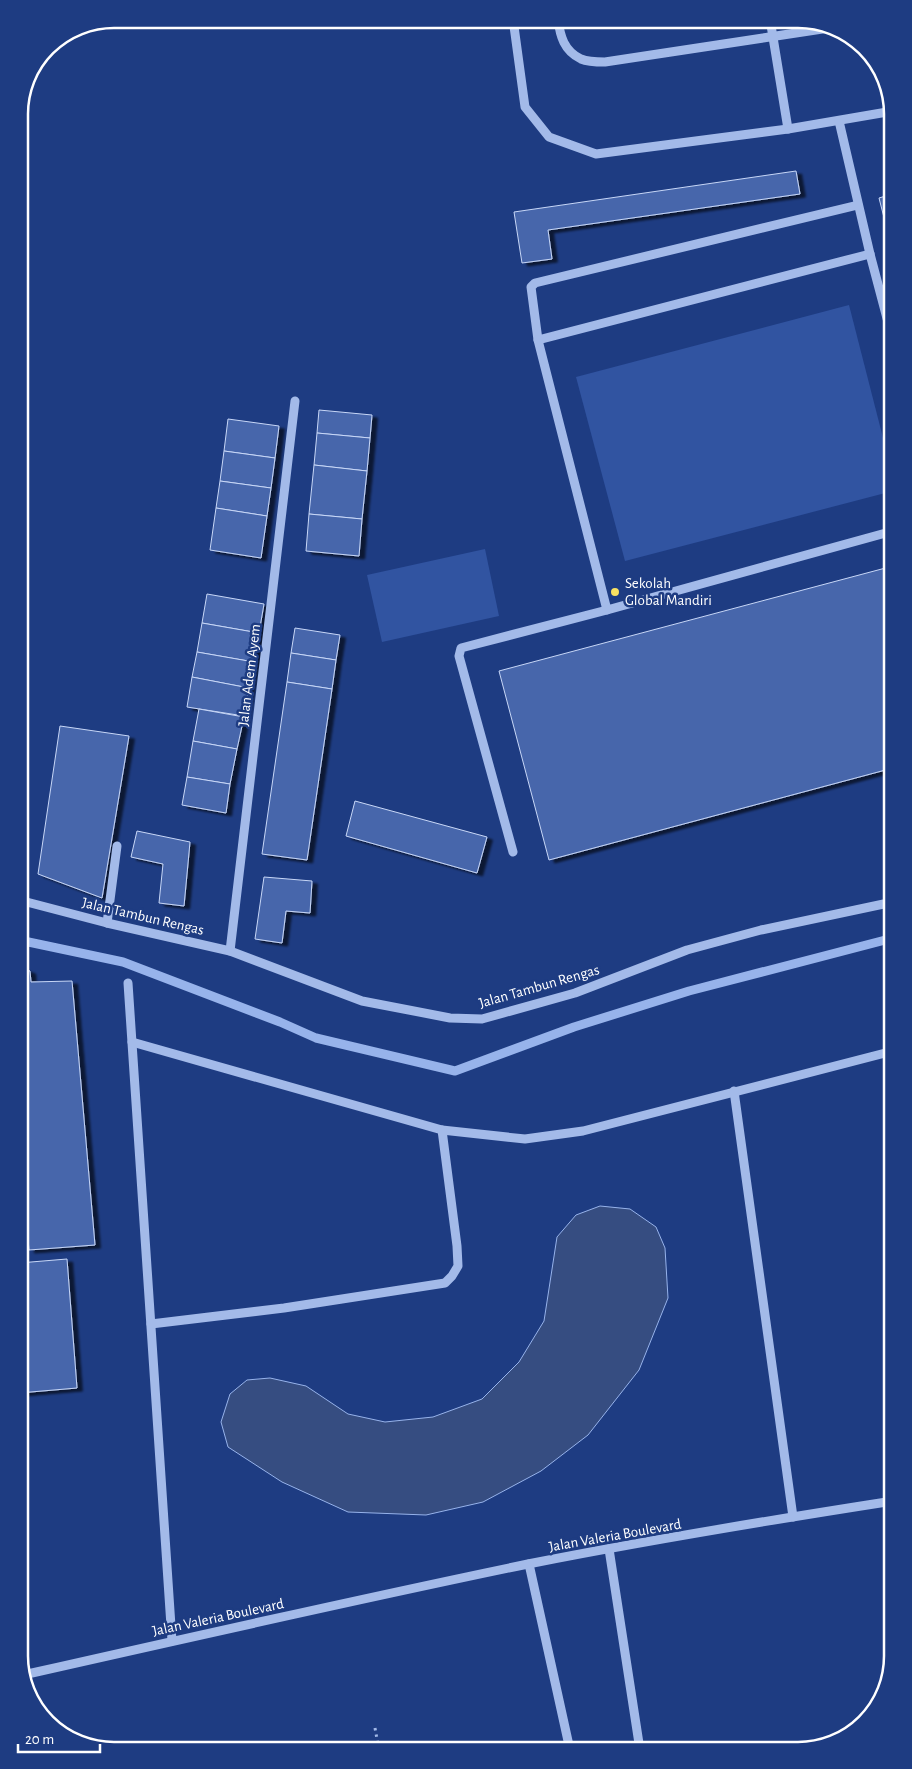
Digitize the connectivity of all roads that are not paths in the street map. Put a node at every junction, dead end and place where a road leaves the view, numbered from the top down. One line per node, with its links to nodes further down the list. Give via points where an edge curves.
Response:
1 (514, 28): 8 (street, via 525,107 549,137 596,154)
2 (559, 28): 5 (street, via 567,49 582,60 605,62)
3 (772, 28): 5 (street)
4 (818, 30): 5 (street)
5 (773, 37): 8 (street)
6 (884, 113): 7 (street)
7 (839, 121): 8 (street); 9 (street)
8 (788, 128)
9 (858, 205): 10 (street); 12 (street, via 535,283 530,287)
10 (870, 254): 11 (street); 12 (street)
11 (884, 307)
12 (538, 340): 15 (street)
13 (295, 402): 21 (street, Jalan Adem Ayem)
14 (884, 533): 15 (street)
15 (606, 610): 17 (street, via 462,648 459,656)
16 (116, 846): 20 (street)
17 (513, 852)
18 (28, 902): 20 (street, Jalan Tambun Rengas)
19 (884, 904): 21 (street, Jalan Tambun Rengas, via 761,930 687,950 575,993 482,1019 450,1018 362,1001)
20 (107, 923): 21 (street, Jalan Tambun Rengas)
21 (230, 951)
22 (128, 983): 23 (street)
23 (132, 1042): 26 (street); 27 (street)
24 (884, 1053): 25 (street)
25 (734, 1091): 26 (street, via 583,1131 526,1139); 29 (street)
26 (442, 1130): 27 (street, via 458,1266 445,1283 284,1308)
27 (151, 1324): 32 (street)
28 (884, 1502): 29 (street, Jalan Valeria Boulevard)
29 (793, 1516): 30 (street, Jalan Valeria Boulevard)
30 (609, 1549): 31 (street, Jalan Valeria Boulevard); 35 (street)
31 (529, 1564): 32 (street, Jalan Valeria Boulevard); 34 (street)
32 (172, 1641): 33 (street, Jalan Valeria Boulevard)
33 (29, 1674)
34 (568, 1742)
35 (639, 1742)

